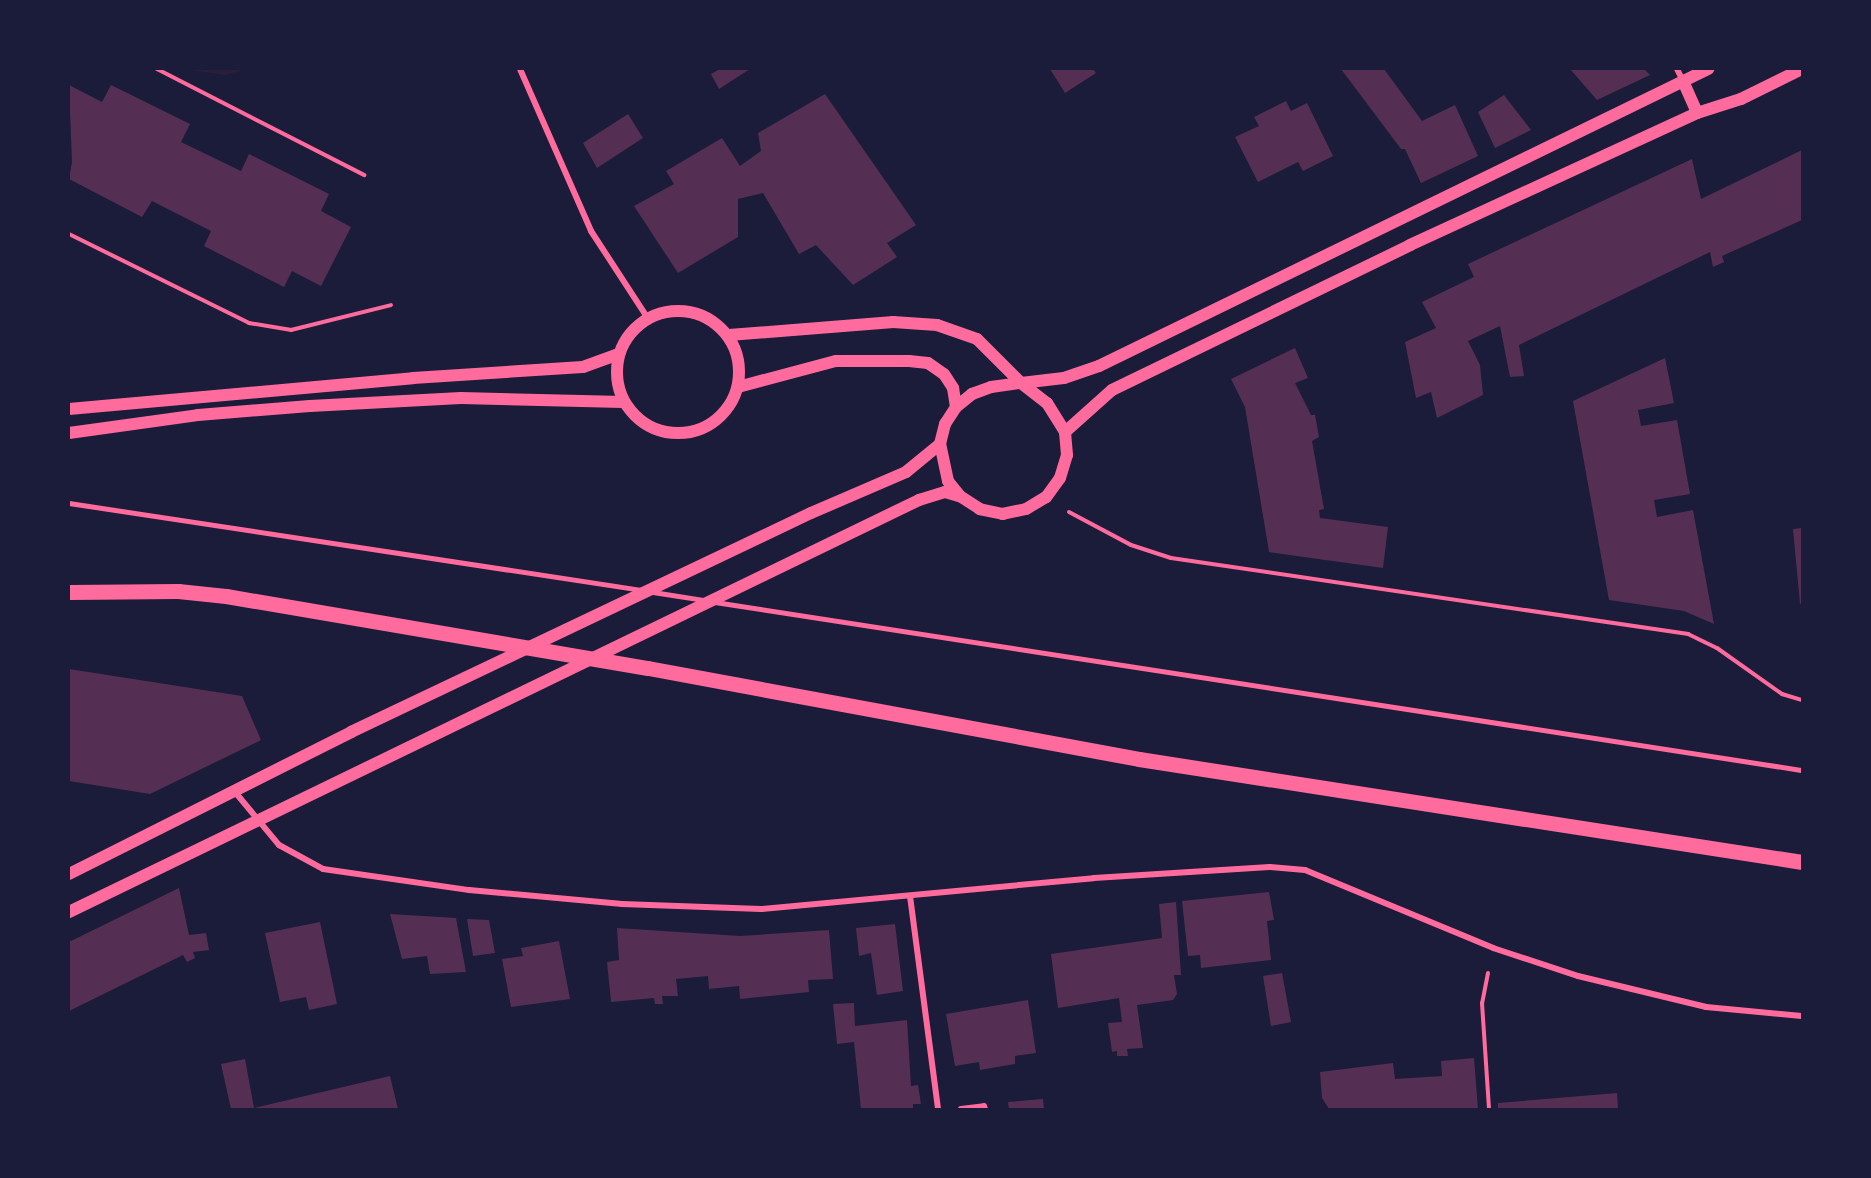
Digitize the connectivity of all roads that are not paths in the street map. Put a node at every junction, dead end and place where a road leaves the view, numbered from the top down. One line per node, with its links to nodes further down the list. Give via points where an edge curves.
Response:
1 (520, 69): 7 (street, via 591,231)
2 (1677, 69): 5 (street)
3 (1708, 69): 5 (main road)
4 (1802, 69): 6 (main road, via 1741,99)
5 (1683, 81): 6 (main road); 10 (main road, via 1099,366 1064,378)
6 (1697, 113): 15 (main road, via 1112,390)
7 (647, 317): 8 (main road, via 677,310 700,315); 9 (main road, via 630,332)
8 (729, 335): 10 (main road, via 893,322 937,325 977,339); 11 (main road, via 740,369)
9 (619, 354): 12 (main road, via 617,378); 14 (main road, via 583,367)
10 (1021, 383): 13 (main road, via 972,394); 15 (main road, via 1047,403)
11 (738, 387): 12 (main road, via 719,418 686,432 650,426); 13 (main road, via 836,361 899,360 928,363 944,374)
12 (623, 402): 16 (main road, via 461,398 345,404 198,415)
13 (956, 407): 17 (main road, via 945,424)
14 (69, 409)
15 (1065, 432): 18 (main road, via 1067,455 1060,478 1046,497 1026,509 1003,514 980,509)
16 (69, 433)
17 (940, 444): 18 (main road, via 948,481); 22 (main road, via 906,472 811,513 351,732)
18 (960, 496): 23 (main road, via 945,492 919,500)
19 (69, 503): 21 (lane)
20 (69, 592): 24 (main road, via 178,591 226,596 625,664 1139,759)
21 (1802, 770)
22 (235, 792): 23 (street); 25 (main road, via 163,824)
23 (259, 819): 26 (street, via 279,845 323,869 469,890 622,904 761,909); 27 (main road)
24 (1802, 862)
25 (69, 874)
26 (910, 896): 28 (street, via 1094,878 1270,867 1305,870 1493,948 1578,976 1706,1007); 29 (street)
27 (69, 912)
28 (1802, 1016)
29 (938, 1109)
30 (961, 1109): 31 (street)
31 (985, 1109)

